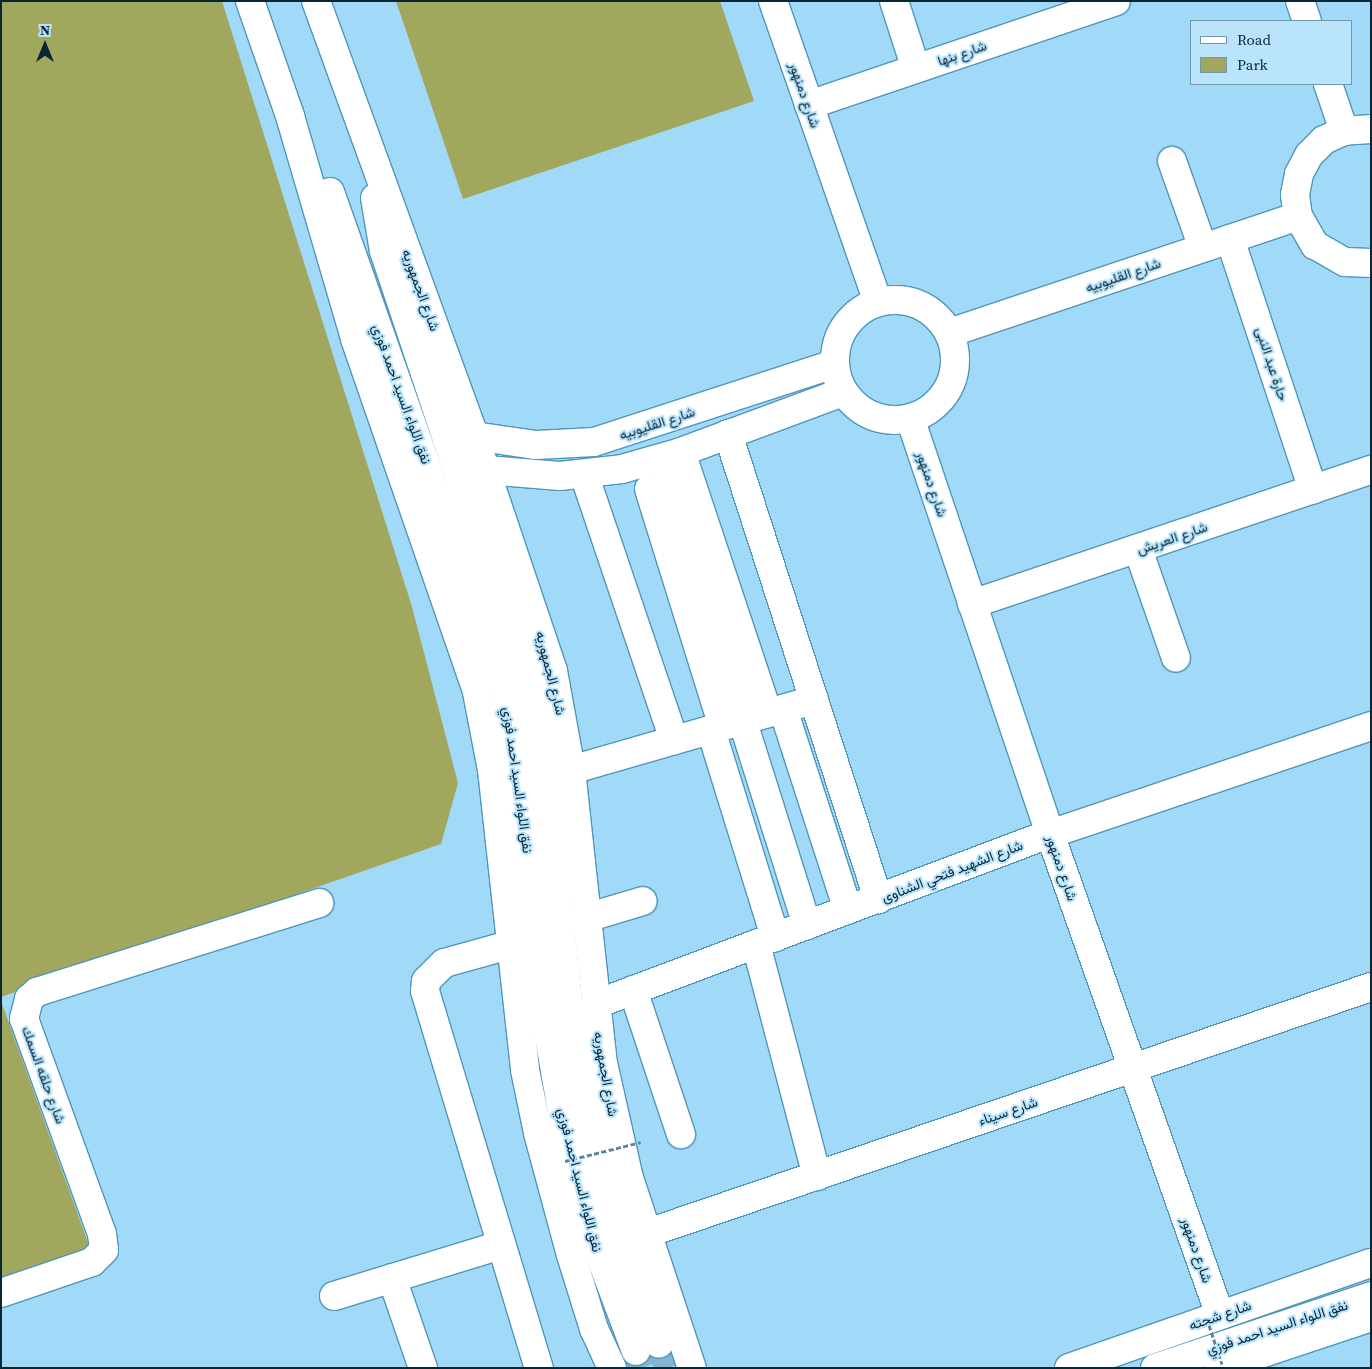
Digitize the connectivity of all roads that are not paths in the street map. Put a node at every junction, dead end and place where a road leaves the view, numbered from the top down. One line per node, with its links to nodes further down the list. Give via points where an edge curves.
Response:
1 (250, 1): 11 (main road)
2 (316, 1): 15 (main road, شارع الجمهوريه)
3 (773, 1): 10 (main road, شارع دمنهور)
4 (894, 1): 8 (main road)
5 (1116, 1): 8 (main road, شارع بنها)
6 (1300, 1): 7 (main road)
7 (1307, 20)
8 (916, 69): 10 (main road, شارع بنها)
9 (1328, 85): 13 (main road)
10 (808, 105): 20 (main road, شارع دمنهور)
11 (290, 116): 15 (main road, نفق اللواء السيد احمد فوزي, via 328,188 504,686 518,762 545,1013 565,1129 596,1248 648,1347 588,1116 569,1009 535,713 517,644 384,251 377,216); 49 (main road, via 355,339 477,692 492,770)
12 (1371, 129): 13 (main road)
13 (1344, 131): 16 (main road, via 1324,140 1309,155 1298,174 1295,195)
14 (1172, 161): 18 (main road)
15 (374, 162): 26 (main road, شارع الجمهوريه)
16 (1298, 216): 17 (main road, شارع القليوبيه); 19 (main road, via 1315,245 1329,255 1344,262)
17 (1230, 239): 18 (main road, شارع القليوبيه); 31 (main road, حارة عبد النبى)
18 (1203, 248): 21 (main road, شارع القليوبيه)
19 (1371, 263)
20 (878, 302): 21 (main road, via 894,299 919,305 940,319); 22 (main road, via 862,308 840,332)
21 (949, 333): 24 (main road, via 956,363 953,378 936,404)
22 (834, 364): 23 (main road); 26 (main road, شارع القليوبيه, via 594,442 536,445)
23 (843, 392): 24 (main road, via 865,413 880,419); 25 (main road)
24 (910, 418): 33 (main road, شارع دمنهور)
25 (728, 434): 27 (main road); 35 (main road)
26 (474, 436): 28 (main road, شارع الجمهوريه)
27 (661, 458): 30 (main road); 36 (main road); 37 (main road)
28 (486, 470): 30 (main road, via 552,476); 40 (main road, شارع الجمهوريه, via 544,639 560,704)
29 (1371, 470): 31 (main road, شارع العريش)
30 (584, 474): 39 (main road)
31 (1313, 490): 32 (main road, شارع العريش)
32 (1138, 549): 33 (main road, شارع العريش); 34 (main road)
33 (972, 604): 41 (main road, شارع دمنهور)
34 (1176, 658)
35 (814, 700): 36 (main road); 42 (main road)
36 (776, 711): 37 (main road); 45 (main road)
37 (725, 725): 39 (main road); 47 (main road); 48 (main road)
38 (1371, 726): 41 (main road, شارع الشهيد فتحي الشناوى)
39 (674, 740): 40 (main road)
40 (571, 770): 46 (main road, شارع الجمهوريه)
41 (1050, 834): 42 (main road, شارع الشهيد فتحي الشناوى); 53 (main road, شارع دمنهور)
42 (878, 899): 45 (main road, شارع الشهيد فتحي الشناوى)
43 (642, 901): 46 (main road)
44 (319, 902): 60 (main road, شارع حلقه السمك, via 37,992 29,999 24,1020 102,1234 104,1250 92,1262)
45 (848, 910): 47 (main road, شارع الشهيد فتحي الشناوى)
46 (586, 918): 52 (main road, شارع الجمهوريه)
47 (807, 925): 48 (main road, شارع الشهيد فتحي الشناوى)
48 (765, 941): 51 (main road, شارع الشهيد فتحي الشناوى); 55 (main road)
49 (509, 945): 57 (main road, via 444,963 426,981 425,991); 68 (main road, via 523,1062 540,1141 594,1329)
50 (1371, 987): 53 (main road, شارع سيناء)
51 (633, 990): 52 (main road, شارع الشهيد فتحي الشناوى); 54 (main road)
52 (594, 1005): 56 (main road, شارع الجمهوريه, via 614,1119)
53 (1132, 1068): 55 (main road, شارع سيناء); 64 (main road, شارع دمنهور)
54 (681, 1134)
55 (817, 1176): 56 (main road, شارع سيناء)
56 (646, 1234): 69 (main road, شارع الجمهوريه)
57 (501, 1245): 59 (main road); 67 (main road)
58 (1371, 1264): 64 (main road, شارع شحته)
59 (392, 1278): 61 (main road); 66 (main road)
60 (1, 1293)
61 (334, 1296)
62 (1371, 1296): 71 (main road, نفق اللواء السيد احمد فوزي)
63 (1371, 1317): 65 (main road)
64 (1215, 1320): 70 (main road, شارع شحته)
65 (1220, 1366)
66 (423, 1368)
67 (539, 1368)
68 (612, 1368)
69 (692, 1368)
70 (1069, 1368)
71 (1156, 1368)

